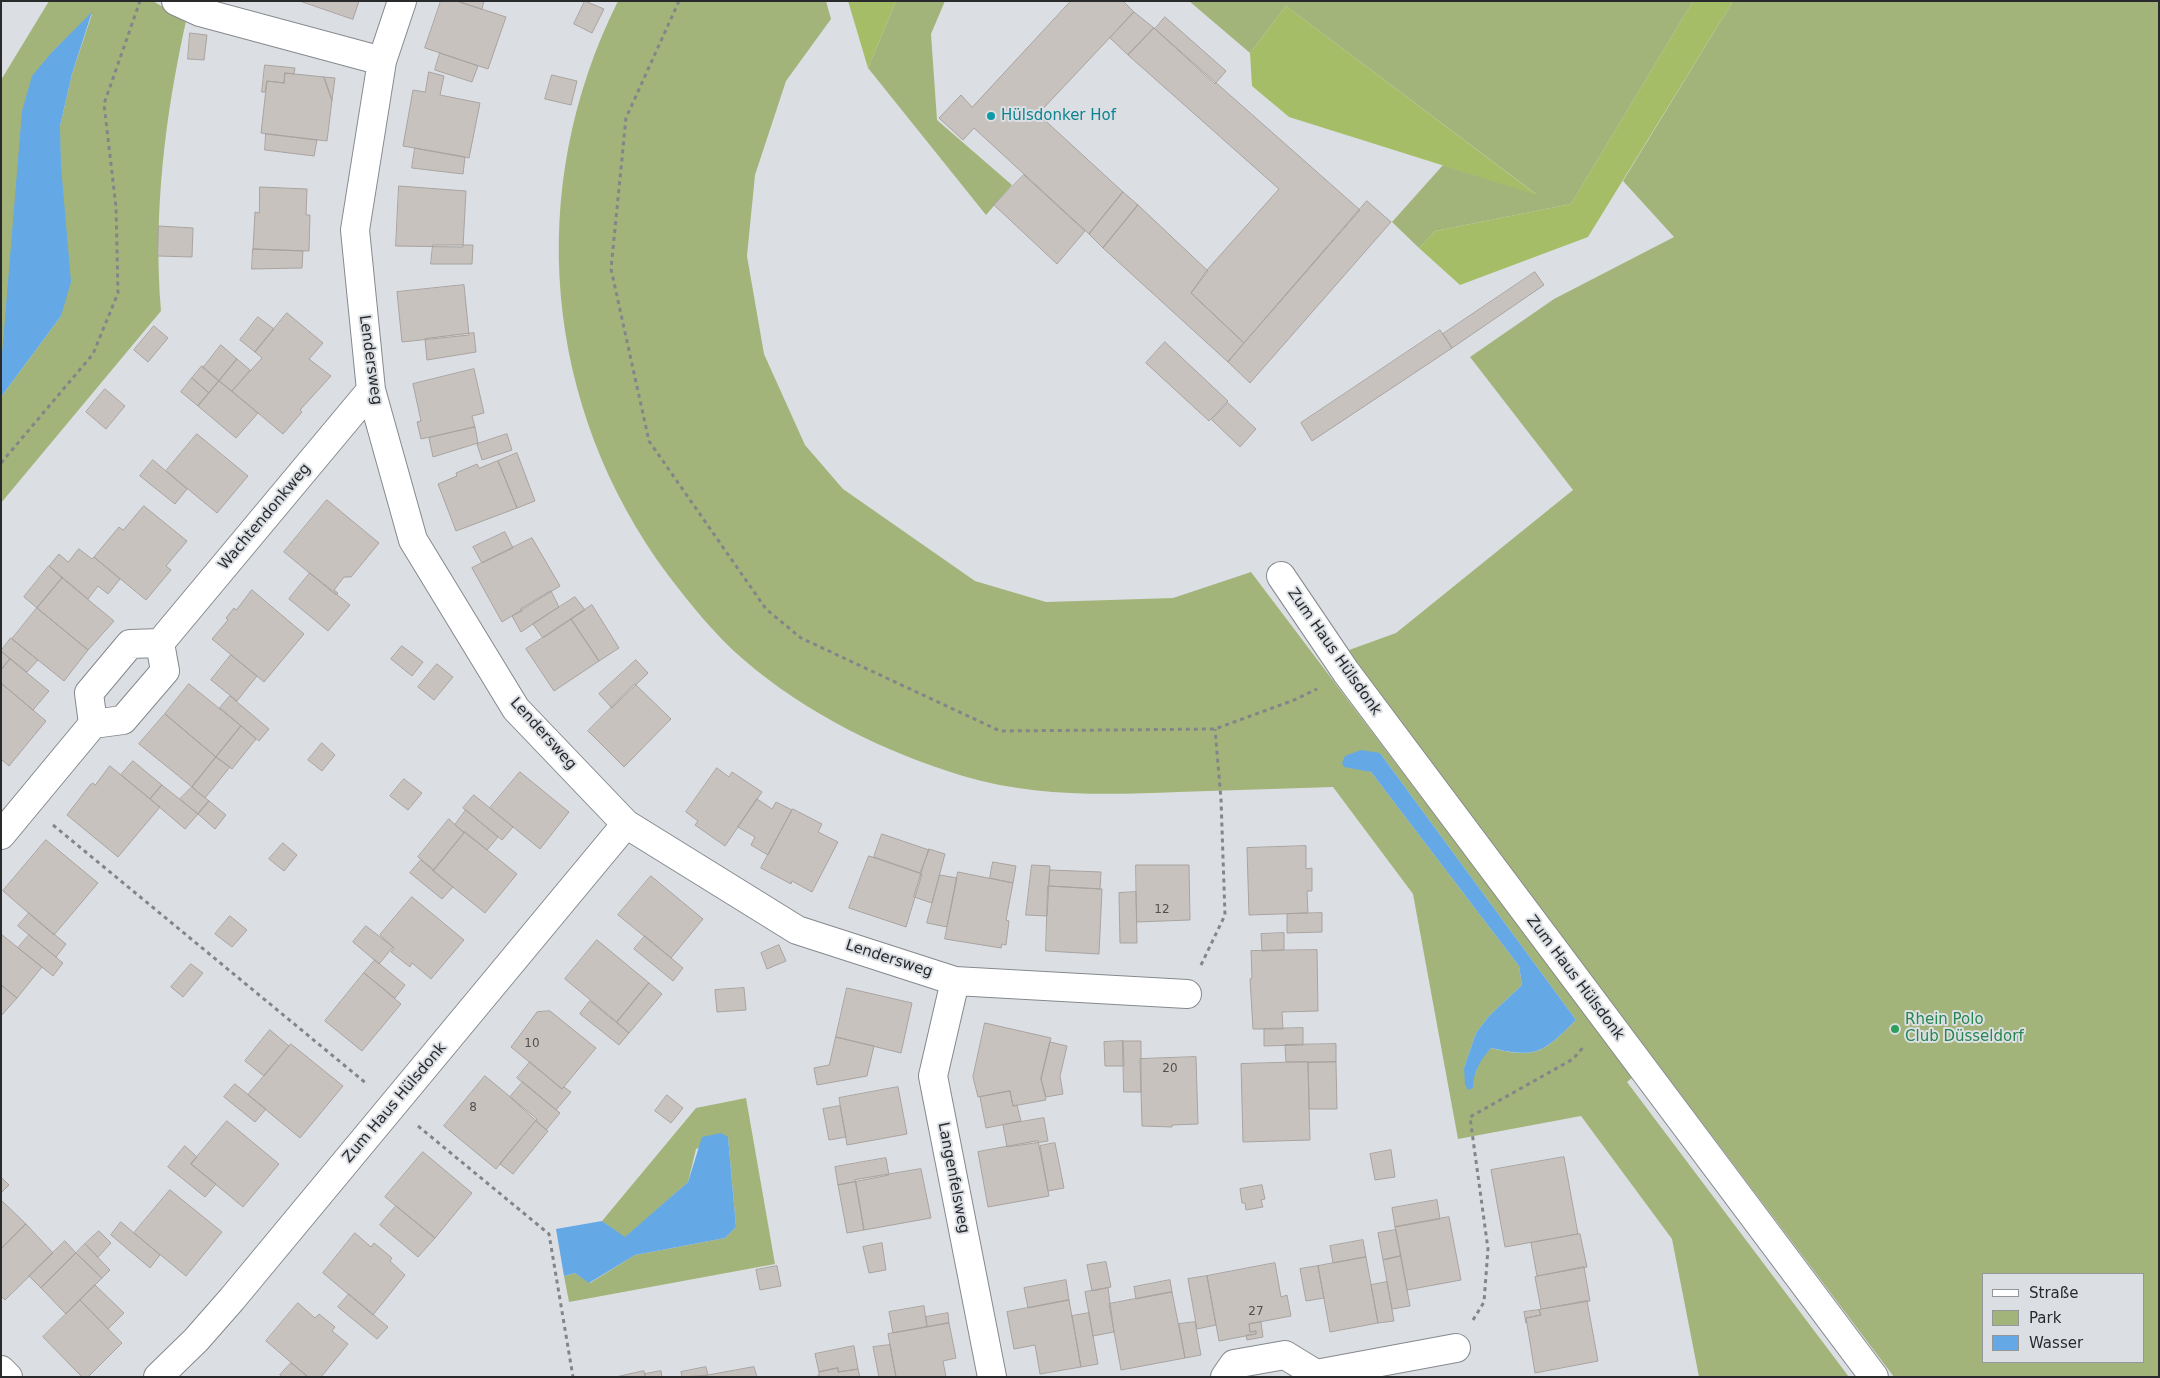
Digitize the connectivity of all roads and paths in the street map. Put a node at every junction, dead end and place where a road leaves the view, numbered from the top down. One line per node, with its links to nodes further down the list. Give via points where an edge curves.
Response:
1 (140, 1): 7 (path, via 104,104 116,207 118,293 93,354)
2 (176, 1): 5 (street, via 200,12)
3 (402, 1): 5 (street, Lendersweg)
4 (679, 1): 12 (path, via 626,118 611,269 649,441 766,609 801,638 1000,731)
5 (382, 61): 6 (street, Lendersweg, via 355,230)
6 (371, 390): 9 (street, Wachtendonkweg); 14 (street, Lendersweg, via 413,540 516,709)
7 (1, 463)
8 (1281, 576): 10 (street, Zum Haus Hülsdonk)
9 (160, 643): 11 (street, via 165,672 123,720); 11 (street, via 130,644 89,693)
10 (1346, 672): 12 (path, via 1294,700); 18 (street, Zum Haus Hülsdonk)
11 (93, 724): 13 (street)
12 (1215, 729): 17 (path, via 1225,915)
13 (27, 804): 15 (street); 19 (path)
14 (626, 824): 16 (street, Lendersweg, via 797,930); 19 (street, Zum Haus Hülsdonk)
15 (1, 835)
16 (955, 980): 17 (street, Lendersweg); 26 (street, Langenfelsweg, via 933,1076)
17 (1187, 994)
18 (1607, 1021): 20 (path, via 1572,1059 1470,1117 1488,1249 1484,1302); 28 (street, Zum Haus Hülsdonk)
19 (393, 1105): 24 (street, Zum Haus Hülsdonk, via 232,1299); 25 (path, via 549,1234)
20 (1456, 1348): 22 (street)
21 (1, 1370): 23 (street)
22 (1315, 1375): 27 (street, via 1285,1355 1234,1364)
23 (8, 1377)
24 (158, 1377)
25 (573, 1377)
26 (992, 1377)
27 (1225, 1377)
28 (1874, 1377)

